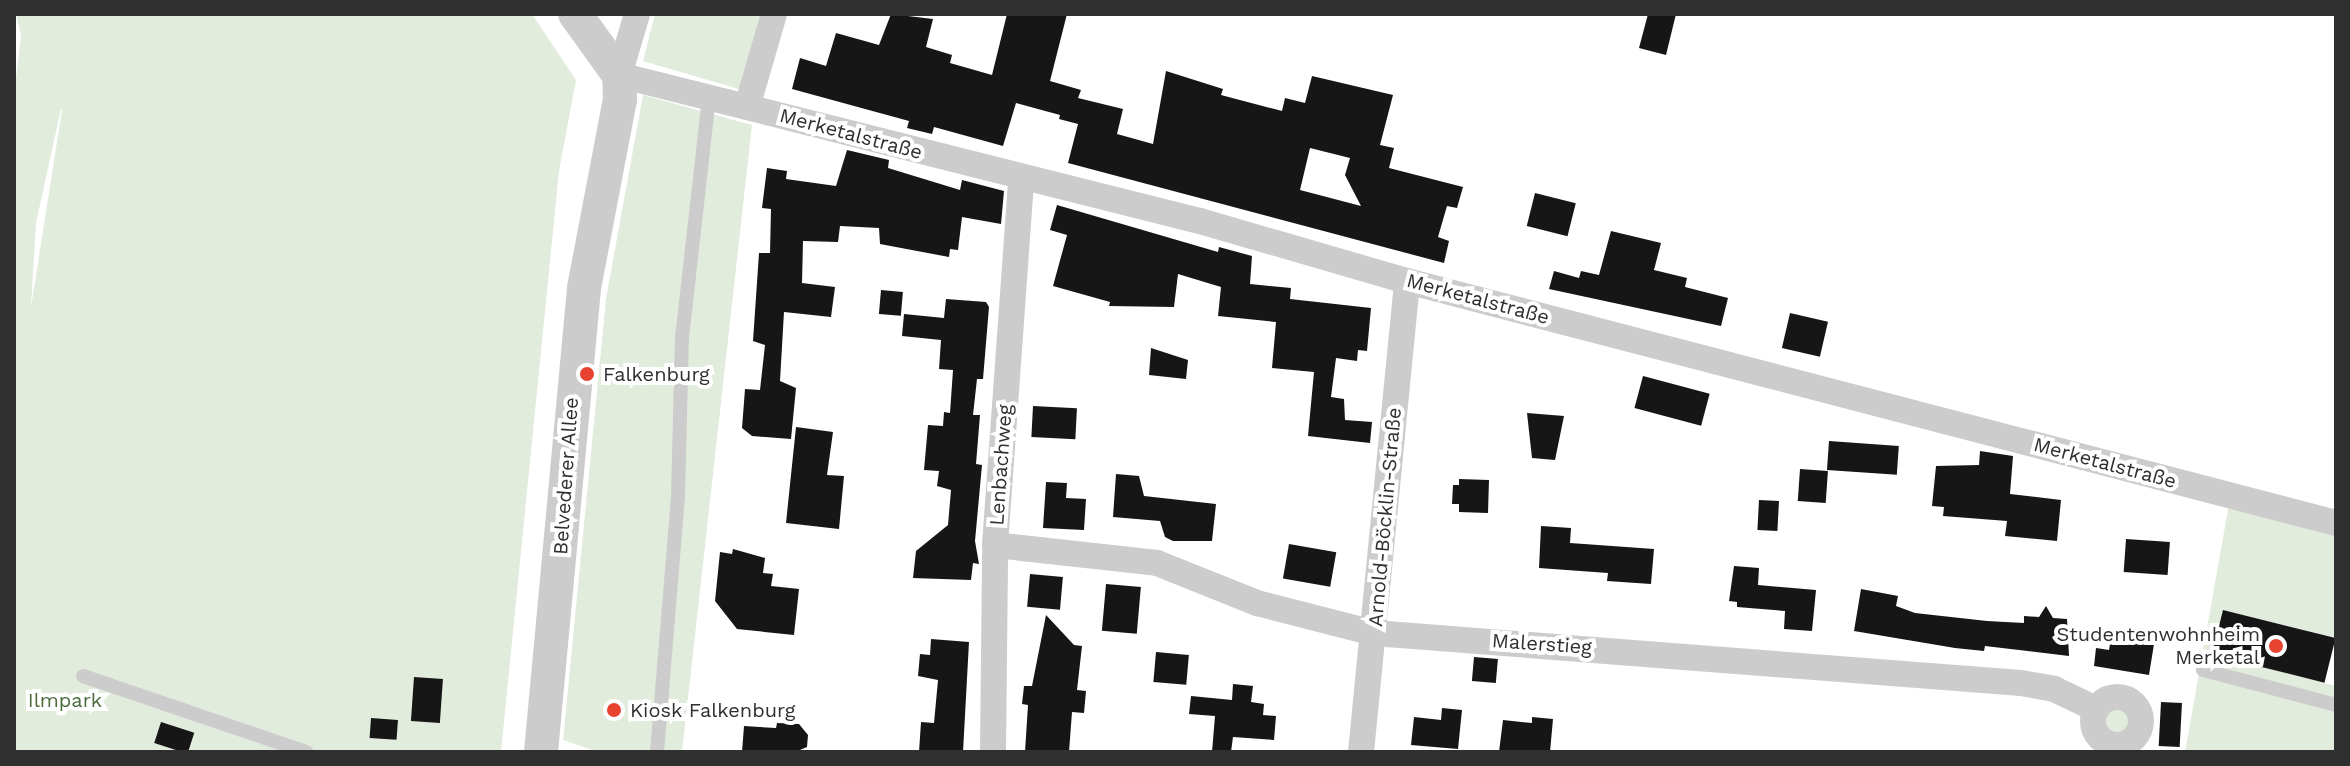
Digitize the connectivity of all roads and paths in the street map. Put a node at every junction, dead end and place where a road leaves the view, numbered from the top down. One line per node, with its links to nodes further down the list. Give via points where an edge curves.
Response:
1 (575, 14): 4 (street)
2 (637, 14): 4 (street, Belvederer Allee)
3 (774, 14): 6 (street)
4 (619, 75): 5 (street, Merketalstraße); 17 (street, Belvederer Allee, via 620,100 594,220 574,371)
5 (709, 97): 6 (street, Merketalstraße); 18 (lane, via 682,338 678,498)
6 (747, 107): 7 (street, Merketalstraße)
7 (1021, 179): 8 (street, Merketalstraße, via 1200,221); 10 (street, Lenbachweg)
8 (1407, 281): 9 (street, Merketalstraße); 11 (street, Arnold-Böcklin-Straße)
9 (2336, 523)
10 (995, 545): 11 (street, Malerstieg, via 1157,563 1257,603); 19 (street, Lenbachweg)
11 (1374, 633): 15 (street, Malerstieg, via 2021,683 2054,689); 20 (street, Arnold-Böcklin-Straße)
12 (2203, 670): 14 (lane)
13 (83, 676): 16 (lane)
14 (2336, 705)
15 (2096, 709)
16 (306, 752)
17 (541, 752)
18 (657, 752)
19 (993, 752)
20 (1361, 752)

